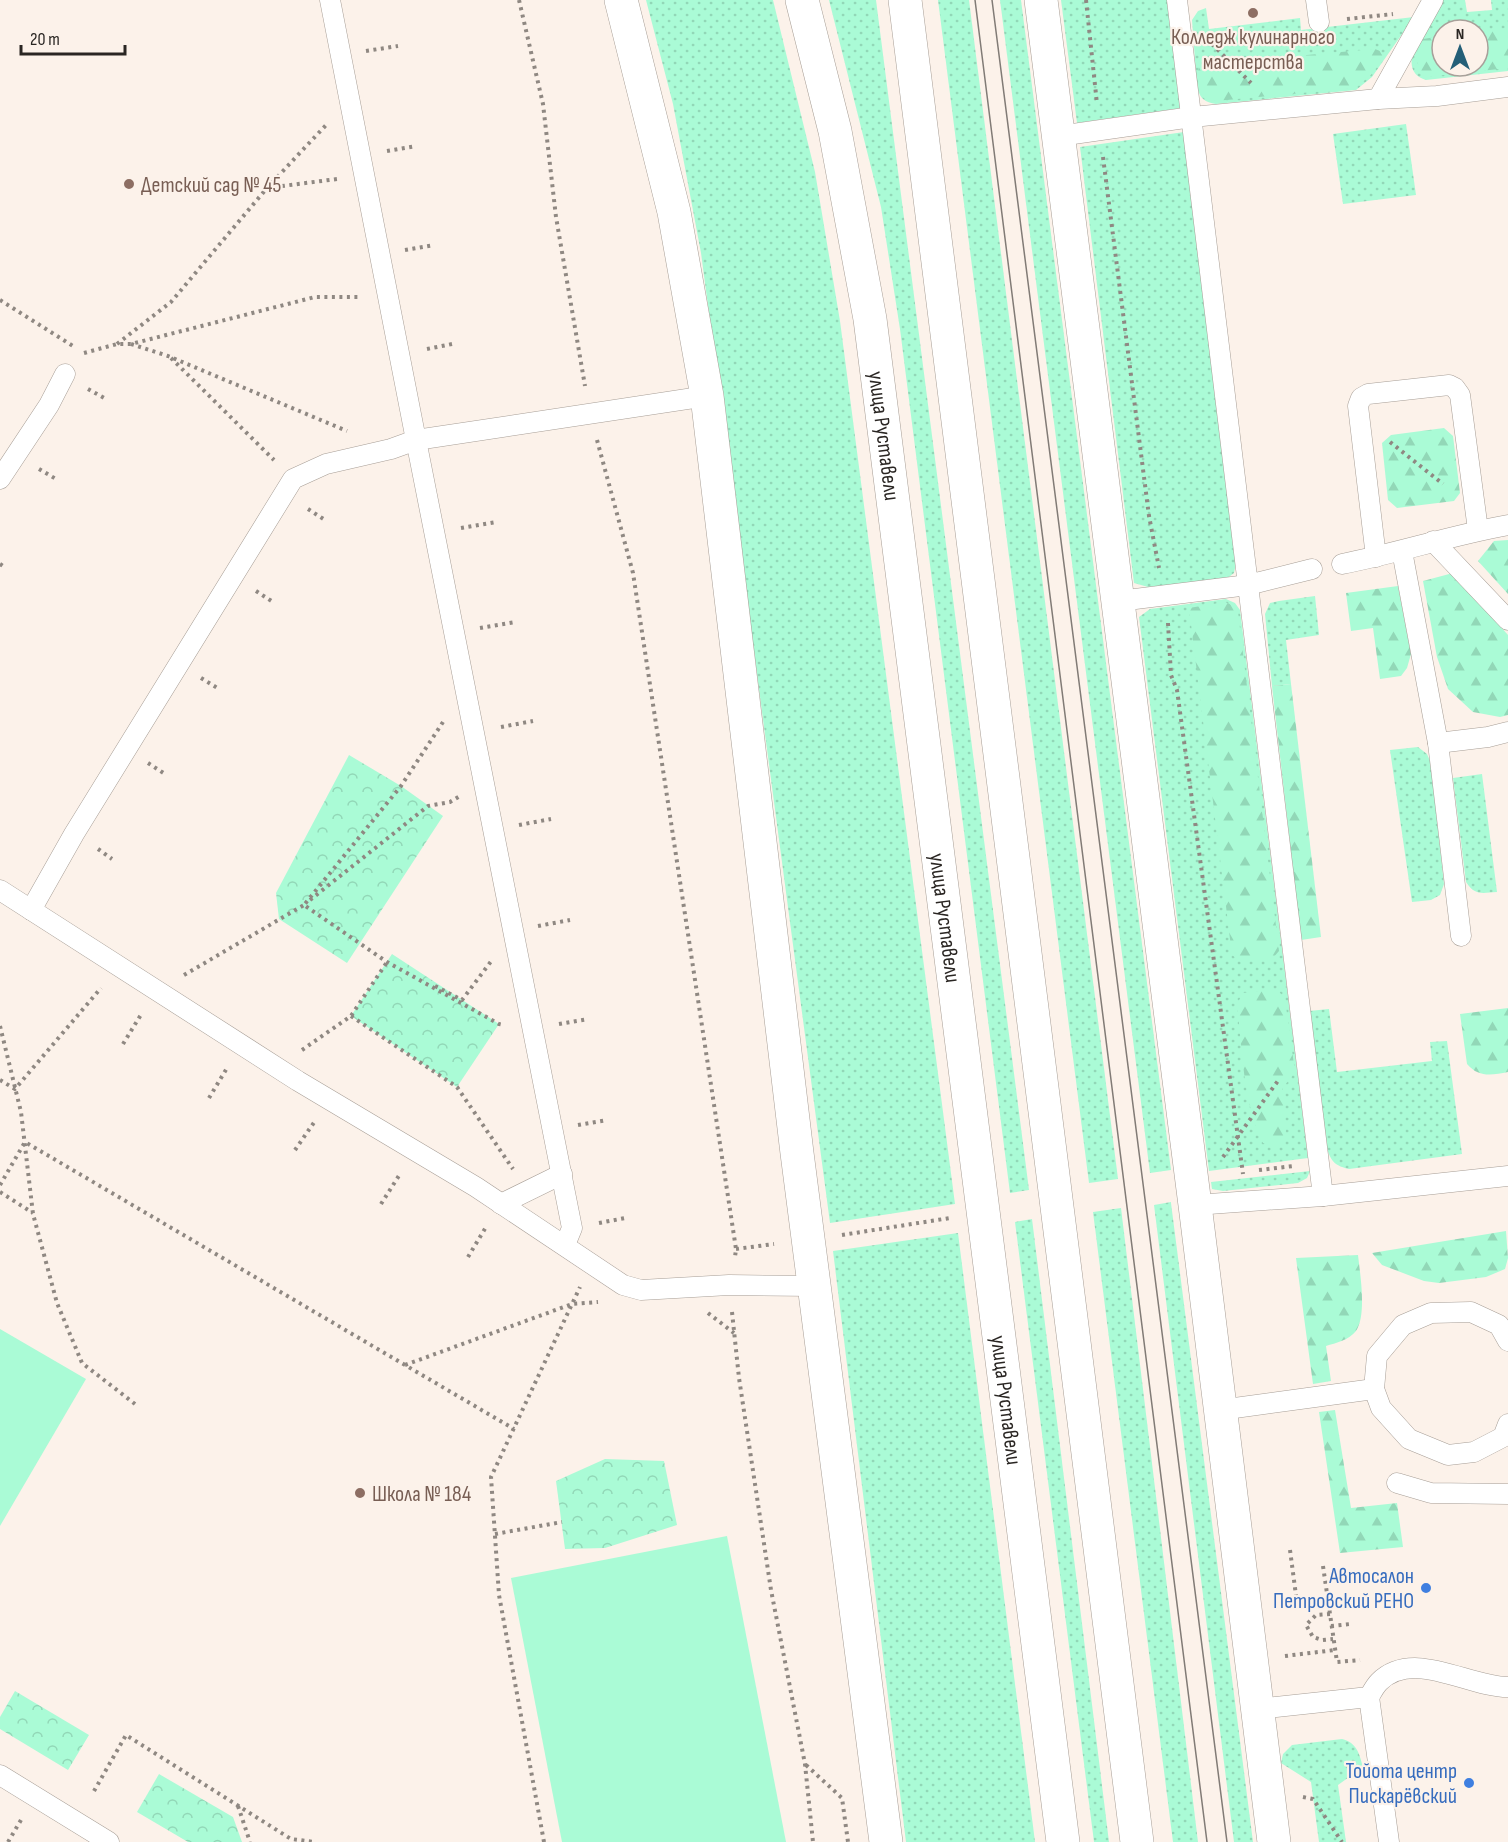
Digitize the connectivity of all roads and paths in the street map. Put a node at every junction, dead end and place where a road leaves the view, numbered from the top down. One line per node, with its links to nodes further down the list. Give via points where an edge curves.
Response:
1 (330, 0): 12 (lane)
2 (519, 0): 28 (path, via 543,104 556,217)
3 (621, 0): 27 (street, via 674,212)
4 (802, 0): 131 (street, улица Руставели, via 835,131 870,319)
5 (906, 0): 132 (street)
6 (1041, 0): 16 (street)
7 (1316, 0): 10 (lane)
8 (1178, 5): 14 (path); 15 (lane)
9 (1430, 5): 10 (path); 13 (lane)
10 (1319, 22)
11 (1508, 87): 13 (lane)
12 (348, 94): 17 (lane); 18 (path, via 333,118)
13 (1378, 99): 14 (lane)
14 (1277, 109): 15 (lane)
15 (1192, 117): 16 (lane); 44 (lane)
16 (1059, 136): 45 (street)
17 (364, 175): 18 (path); 30 (lane)
18 (267, 188): 21 (path, via 171,302)
19 (361, 297): 22 (path, via 315,297)
20 (0, 300): 23 (path)
21 (117, 344): 22 (path); 24 (path)
22 (131, 344): 25 (path)
23 (74, 347)
24 (83, 353)
25 (168, 356): 31 (path); 33 (path)
26 (65, 374): 32 (lane)
27 (706, 396): 28 (lane); 94 (street)
28 (590, 413): 30 (lane); 90 (path, via 633,573)
29 (1359, 418): 34 (path); 34 (lane, via 1361,398 1368,394 1449,385 1455,388 1460,395); 41 (lane)
30 (416, 440): 31 (lane); 38 (lane)
31 (391, 449): 33 (lane, via 326,464)
32 (0, 479)
33 (293, 479): 55 (lane)
34 (1474, 509): 37 (lane)
35 (496, 522): 38 (path)
36 (1508, 525): 37 (lane)
37 (1478, 530): 39 (lane)
38 (435, 533): 48 (lane)
39 (1433, 541): 40 (lane); 46 (lane)
40 (1402, 551): 41 (lane); 51 (lane)
41 (1376, 557): 42 (lane)
42 (1342, 564)
43 (1312, 569): 44 (lane)
44 (1248, 585): 45 (lane); 66 (lane)
45 (1119, 601): 84 (street)
46 (1508, 620)
47 (515, 622): 48 (path)
48 (454, 633): 49 (lane)
49 (465, 689): 54 (path, via 401,786); 56 (lane)
50 (1508, 732): 51 (lane)
51 (1438, 743): 57 (lane)
52 (428, 806): 54 (path)
53 (0, 890): 55 (lane)
54 (304, 905): 58 (path); 60 (path)
55 (31, 910): 59 (lane)
56 (513, 930): 58 (path, via 462,999); 63 (lane)
57 (1461, 936)
58 (387, 962): 61 (path); 63 (path, via 499,1024)
59 (119, 967): 60 (lane); 69 (path)
60 (156, 991): 64 (path); 65 (lane)
61 (351, 1016): 67 (path); 79 (path, via 457,1087)
62 (0, 1026): 69 (path)
63 (533, 1029): 76 (lane)
64 (123, 1044)
65 (241, 1045): 70 (path); 72 (lane)
66 (1303, 1045): 73 (lane); 74 (path)
67 (302, 1050)
68 (0, 1080): 69 (path)
69 (15, 1089): 71 (path)
70 (209, 1098)
71 (25, 1142): 78 (path); 85 (path); 97 (path)
72 (415, 1151): 82 (path); 83 (lane)
73 (1319, 1164): 75 (path); 81 (lane)
74 (1218, 1166)
75 (1232, 1173)
76 (562, 1174): 79 (lane); 89 (lane, via 572,1228)
77 (1508, 1176): 81 (lane)
78 (0, 1185)
79 (528, 1190): 83 (lane)
80 (0, 1192): 85 (path)
81 (1323, 1196): 84 (lane)
82 (381, 1204)
83 (501, 1204): 89 (lane); 91 (path)
84 (1195, 1205): 100 (street)
85 (33, 1214): 99 (path, via 57,1303 82,1363)
86 (957, 1217): 87 (path)
87 (832, 1237)
88 (782, 1243): 90 (path)
89 (565, 1245): 92 (lane)
90 (736, 1249): 93 (path)
91 (468, 1257)
92 (591, 1262): 93 (lane, via 624,1285 641,1290); 95 (path)
93 (729, 1285): 94 (lane); 119 (path, via 771,1590)
94 (814, 1286): 130 (street)
95 (572, 1304): 97 (path); 102 (path)
96 (1508, 1341): 98 (lane, via 1499,1325 1471,1312 1431,1313 1403,1325 1377,1356)
97 (405, 1365): 102 (path)
98 (1374, 1389): 100 (lane); 101 (lane, via 1381,1408 1409,1439 1448,1455 1474,1452 1503,1437)
99 (135, 1404)
100 (1220, 1410): 118 (street)
101 (1508, 1424)
102 (514, 1429): 106 (path, via 491,1477)
103 (1397, 1483): 104 (lane, via 1431,1493)
104 (1508, 1494)
105 (562, 1522): 106 (path)
106 (495, 1534): 127 (path, via 499,1595)
107 (1290, 1550): 109 (path, via 1297,1603)
108 (1323, 1566): 109 (path)
109 (1328, 1599): 110 (path)
110 (1330, 1614): 112 (path); 113 (path, via 1316,1615 1306,1625 1312,1637)
111 (1350, 1623): 112 (path)
112 (1331, 1626): 113 (path)
113 (1333, 1639): 114 (path)
114 (1335, 1650): 115 (path); 117 (path, via 1337,1662 1365,1660)
115 (1305, 1654)
116 (1508, 1687): 117 (lane, via 1486,1686 1413,1668 1391,1673)
117 (1374, 1690): 118 (lane); 135 (lane)
118 (1257, 1709): 121 (street)
119 (805, 1764): 128 (path); 129 (path, via 842,1798)
120 (0, 1775): 124 (lane)
121 (1267, 1789): 133 (street); 134 (path, via 1313,1799)
122 (94, 1791): 123 (path, via 126,1735)
123 (238, 1806): 125 (path); 126 (path, via 291,1839)
124 (109, 1842)
125 (250, 1842)
126 (314, 1842)
127 (544, 1842)
128 (813, 1842)
129 (848, 1842)
130 (886, 1842)
131 (1063, 1842)
132 (1137, 1842)
133 (1274, 1842)
134 (1342, 1842)
135 (1389, 1842)

